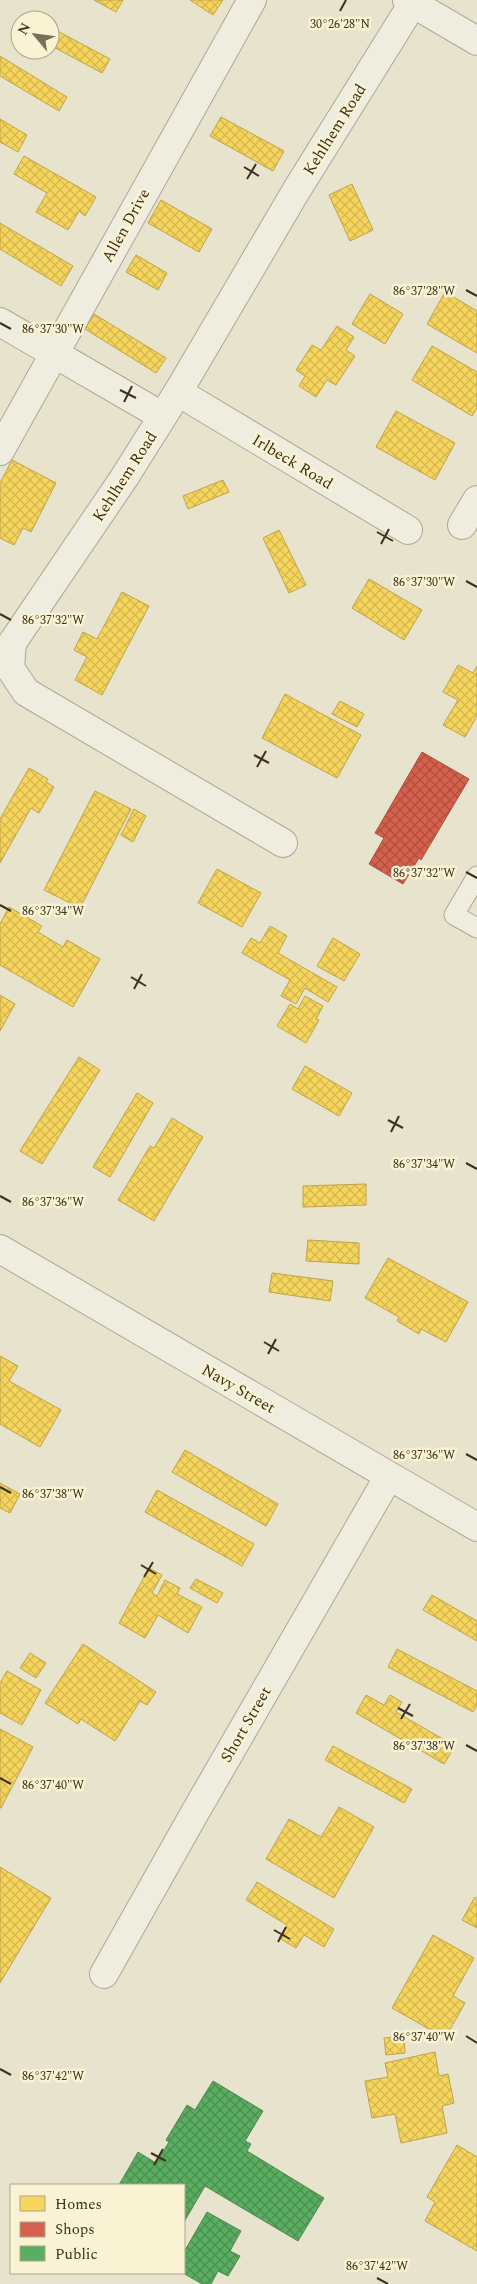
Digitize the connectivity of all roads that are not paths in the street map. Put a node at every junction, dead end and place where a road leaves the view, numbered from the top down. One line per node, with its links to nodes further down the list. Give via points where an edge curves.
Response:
1 (252, 0): 5 (street, Allen Drive)
2 (410, 2): 3 (street); 6 (street, Kehlhem Road)
3 (477, 41)
4 (0, 322): 5 (street)
5 (53, 352): 7 (street); 8 (street, Allen Drive)
6 (178, 392): 7 (street, Kehlhem Road); 11 (street, Irlbeck Road)
7 (162, 416): 12 (street, Kehlhem Road, via 12,643 10,668 26,692)
8 (0, 451)
9 (477, 500): 10 (street)
10 (462, 525)
11 (408, 530)
12 (283, 843)
13 (477, 876): 14 (lane, via 454,915)
14 (477, 928)
15 (0, 1249): 16 (street, Navy Street)
16 (389, 1476): 17 (street, Navy Street); 18 (street, Short Street)
17 (477, 1527)
18 (104, 1974)

